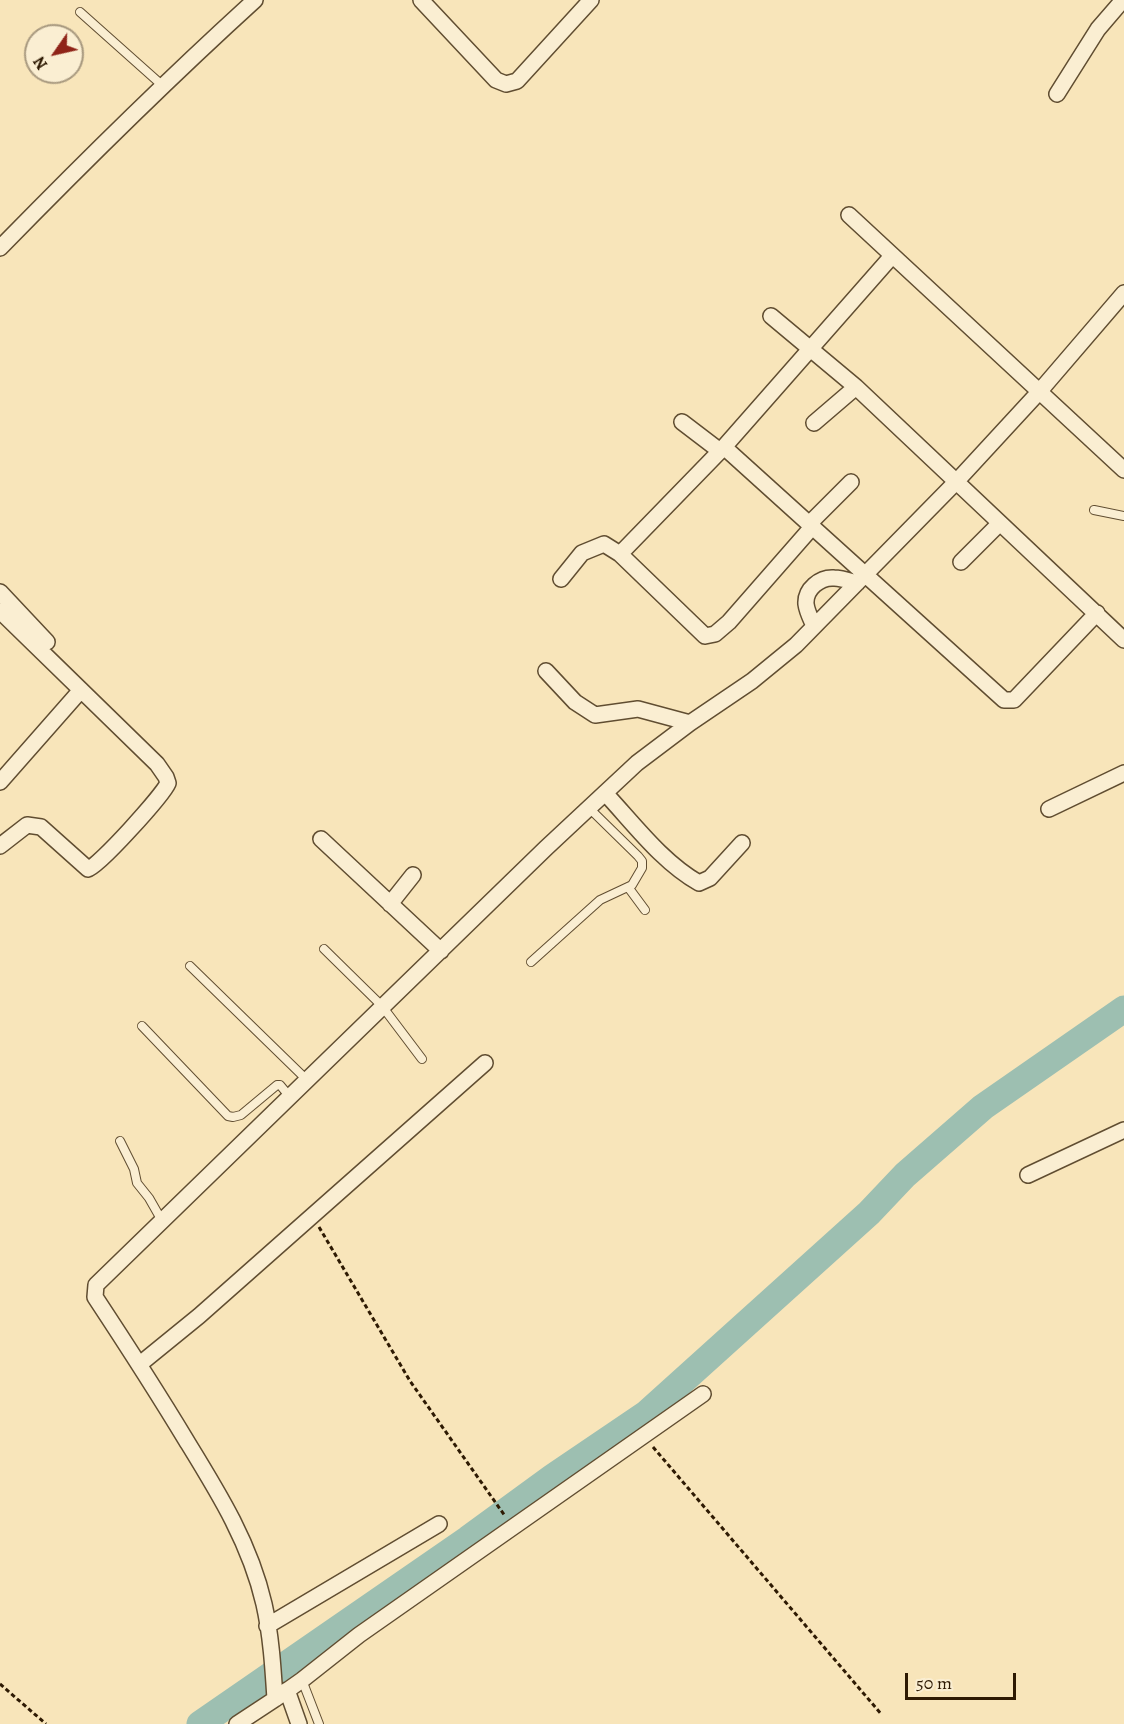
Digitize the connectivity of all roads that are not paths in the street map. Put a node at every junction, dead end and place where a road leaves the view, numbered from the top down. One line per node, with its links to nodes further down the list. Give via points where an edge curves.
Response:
1 (255, 0): 6 (street)
2 (421, 0): 3 (street, via 496,80 506,84 517,81)
3 (591, 0)
4 (1123, 0): 7 (street, via 1098,29)
5 (80, 12): 6 (lane)
6 (164, 86): 9 (street)
7 (1057, 94)
8 (849, 215): 10 (street)
9 (0, 248)
10 (892, 256): 13 (street); 15 (street)
11 (1124, 293): 15 (street)
12 (771, 315): 13 (street)
13 (810, 348): 14 (street); 18 (street)
14 (856, 387): 17 (street); 21 (street)
15 (1039, 392): 19 (street); 21 (street)
16 (682, 422): 18 (street)
17 (814, 423)
18 (722, 449): 25 (street); 26 (street)
19 (1124, 470)
20 (851, 482): 25 (street)
21 (956, 482): 24 (street); 29 (street)
22 (1094, 510): 23 (lane)
23 (1124, 516)
24 (1000, 523): 27 (street); 32 (street)
25 (811, 524): 26 (street, via 729,622 715,634 705,636); 29 (street)
26 (620, 554): 28 (street, via 604,544 593,547 582,553)
27 (961, 562)
28 (561, 579)
29 (861, 579): 32 (street, via 1004,700 1014,700); 33 (street); 33 (street, via 834,578 818,582 811,589 806,607)
30 (0, 592): 35 (street)
31 (0, 611): 37 (street)
32 (1097, 613): 34 (street)
33 (814, 626): 38 (street, via 752,681)
34 (1124, 640)
35 (48, 642)
36 (546, 671): 38 (street, via 575,702 594,715 638,709)
37 (81, 690): 40 (street); 46 (street, via 157,764 166,777 167,787 92,868 88,869 41,827 33,825 27,825)
38 (690, 723): 41 (street)
39 (1124, 773): 43 (street)
40 (0, 782)
41 (605, 793): 42 (street); 45 (street, via 664,856 699,883 710,878)
42 (589, 808): 48 (lane, via 642,861 638,876); 52 (street)
43 (1049, 809)
44 (321, 839): 49 (street)
45 (742, 843)
46 (0, 846)
47 (413, 875): 49 (street)
48 (628, 887): 50 (lane); 53 (lane, via 600,900)
49 (390, 904): 52 (street)
50 (645, 910)
51 (324, 950): 55 (lane)
52 (441, 951): 55 (street)
53 (531, 962)
54 (190, 966): 59 (lane)
55 (382, 1006): 57 (lane); 59 (street)
56 (142, 1026): 60 (lane, via 228,1116 241,1115 277,1085)
57 (422, 1059)
58 (485, 1063): 65 (street, via 208,1309)
59 (307, 1080): 60 (street)
60 (290, 1097): 64 (street)
61 (1124, 1130): 63 (street)
62 (120, 1141): 64 (lane, via 137,1183)
63 (1028, 1175)
64 (161, 1220): 65 (street, via 96,1284 95,1297)
65 (140, 1364): 68 (street, via 234,1520 261,1593)
66 (704, 1394): 69 (street, via 359,1635)
67 (439, 1524): 68 (street)
68 (267, 1626): 70 (street)
69 (302, 1680): 70 (street); 73 (lane)
70 (279, 1692): 71 (street); 72 (street)
71 (237, 1724)
72 (299, 1724)
73 (319, 1724)

